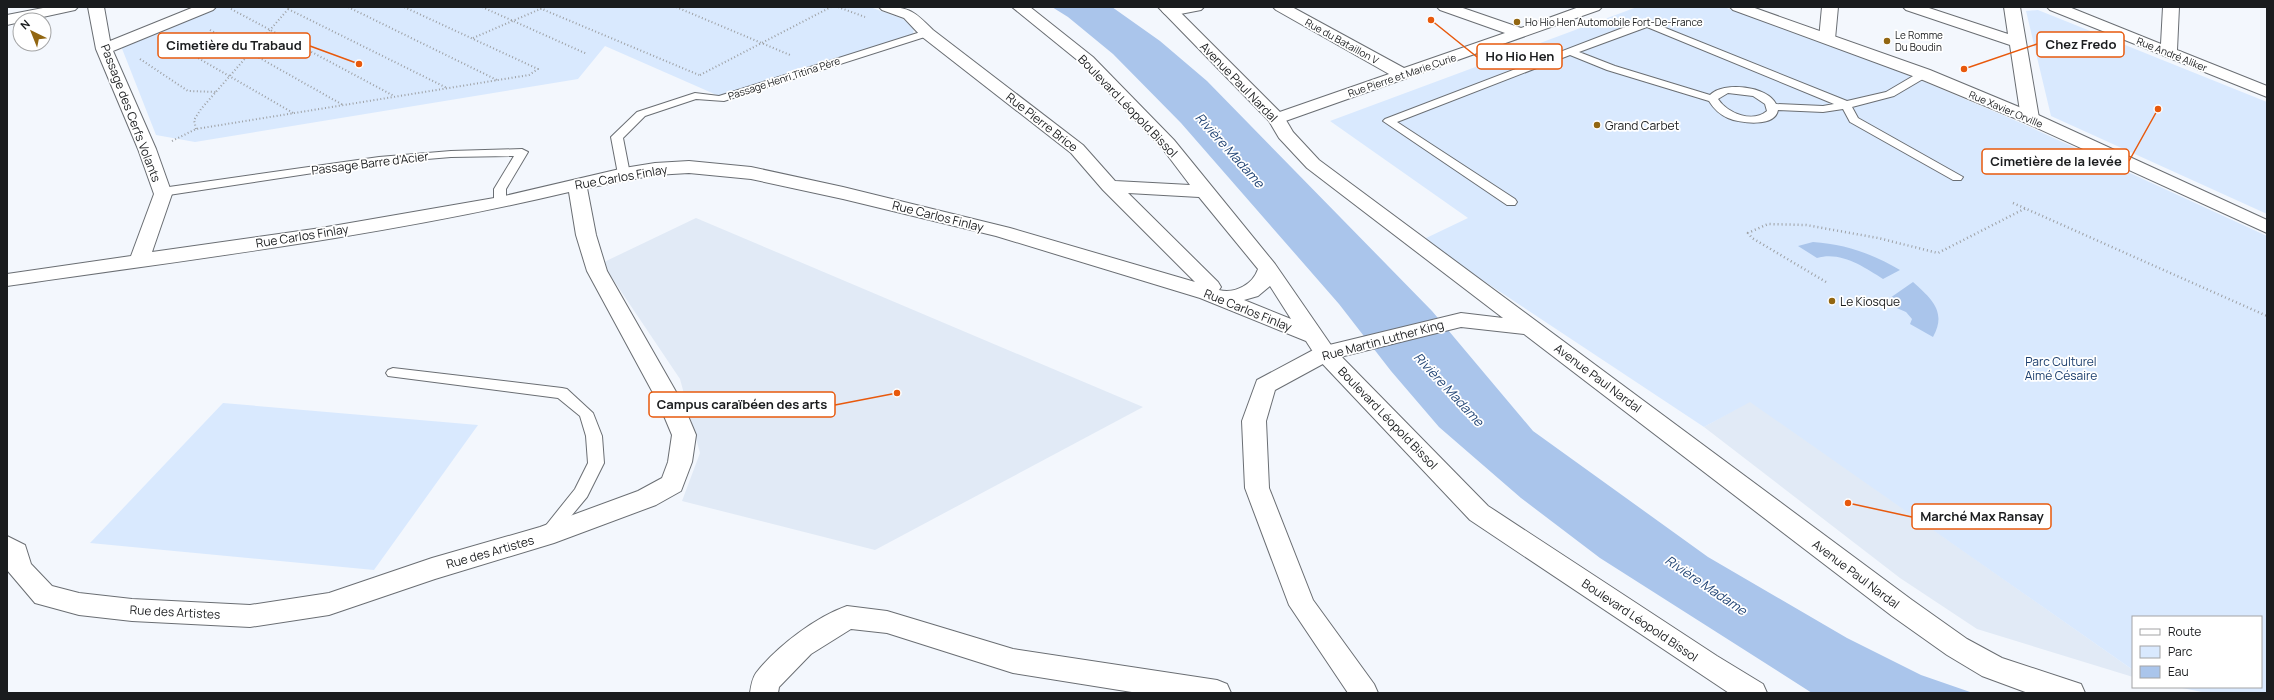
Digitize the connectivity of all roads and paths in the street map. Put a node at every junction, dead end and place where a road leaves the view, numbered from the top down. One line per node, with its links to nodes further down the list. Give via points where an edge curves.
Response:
1 (70, 7): 27 (street)
2 (96, 7): 38 (street, Passage des Cerfs Volants)
3 (208, 7): 38 (street)
4 (227, 7): 30 (path)
5 (348, 7): 50 (path)
6 (404, 7): 33 (path)
7 (482, 7): 28 (path)
8 (537, 7): 25 (path)
9 (545, 7): 25 (path)
10 (676, 7): 37 (path)
11 (831, 7): 37 (path)
12 (887, 7): 31 (street, Rue Pierre Brice, via 909,15)
13 (1020, 7): 67 (street, Boulevard Léopold Bissol, via 1087,60 1168,144)
14 (1196, 7): 26 (street)
15 (1281, 7): 47 (street, Rue du Bataillon V)
16 (1446, 7): 32 (street)
17 (1594, 7): 32 (street, Rue Pierre et Marie Curie)
18 (1738, 7): 34 (street, Rue Xavier Orville)
19 (1830, 7): 34 (street)
20 (2012, 7): 36 (street)
21 (2055, 7): 40 (street, Rue André Aliker)
22 (2171, 7): 40 (street)
23 (289, 8): 30 (path); 51 (path)
24 (1916, 8): 36 (street)
25 (541, 9): 28 (path); 46 (path)
26 (1168, 9): 61 (street, Avenue Paul Nardal)
27 (7, 20)
28 (512, 21): 33 (path); 43 (path)
29 (206, 27): 41 (path)
30 (270, 30): 41 (path); 54 (path)
31 (927, 33): 44 (lane, Passage Henri Titina Père); 65 (street, Rue Pierre Brice, via 1077,148)
32 (1521, 33): 47 (street, Rue Pierre et Marie Curie)
33 (472, 38): 50 (path, via 538,69 529,76)
34 (1827, 39): 45 (street, Rue Xavier Orville)
35 (170, 42): 48 (path)
36 (2018, 42): 60 (street)
37 (761, 43): 44 (path); 46 (path)
38 (104, 49): 66 (street, Passage des Cerfs Volants, via 147,149)
39 (1570, 52): 55 (lane, via 1611,68); 56 (lane, via 1648,24); 69 (lane, via 1389,121)
40 (2169, 52): 53 (street, Rue André Aliker)
41 (250, 53): 48 (path); 57 (path)
42 (134, 54): 52 (path, via 188,91)
43 (587, 54)
44 (818, 67): 62 (lane, Passage Henri Titina Père, via 720,99 695,96 641,114 617,137)
45 (1924, 74): 56 (lane, via 1890,94); 60 (street, Rue Xavier Orville)
46 (700, 75): 49 (path)
47 (1404, 75): 61 (street, Rue Pierre et Marie Curie)
48 (230, 76): 52 (path); 59 (path)
49 (706, 78)
50 (498, 80): 51 (path)
51 (448, 88): 54 (path)
52 (216, 92): 59 (path, via 194,120 196,129)
53 (2267, 92)
54 (395, 97): 57 (path)
55 (1713, 99): 58 (lane, via 1719,92 1741,90 1764,97); 58 (lane, via 1719,109 1746,119 1770,115)
56 (1846, 104): 58 (lane, via 1823,109); 63 (lane, via 1854,120)
57 (344, 105): 59 (path)
58 (1773, 107)
59 (293, 114)
60 (2030, 118): 72 (street, Rue Xavier Orville)
61 (1277, 119): 77 (street, Avenue Paul Nardal, via 1285,134 1313,164)
62 (624, 174): 64 (street, Rue Carlos Finlay); 78 (street, Rue Carlos Finlay, via 656,168 689,167 751,173 1003,232)
63 (1957, 177)
64 (577, 184): 68 (street, Rue Carlos Finlay); 84 (street, Rue des Artistes, via 586,235 597,271 667,397 684,435 680,462 672,484 647,498)
65 (1110, 186): 67 (street); 78 (street, Rue Pierre Brice, via 1211,287)
66 (162, 192): 68 (lane, Passage Barre d'Acier, via 379,160 522,152 500,188); 73 (street, Passage des Cerfs Volants)
67 (1205, 192): 74 (street, Boulevard Léopold Bissol)
68 (500, 202): 73 (street, Rue Carlos Finlay, via 321,234)
69 (1511, 202)
70 (2013, 203): 71 (path)
71 (2026, 208): 76 (path, via 1938,253 1878,238 1806,225 1768,224 1748,233 1752,238); 79 (path)
72 (2267, 227)
73 (139, 262): 75 (street, Rue Carlos Finlay)
74 (1268, 268): 78 (street, via 1267,278 1258,288 1243,295); 82 (street, Boulevard Léopold Bissol)
75 (7, 280)
76 (1826, 282)
77 (1478, 288): 80 (street, Rue Martin Luther King); 81 (street, Avenue Paul Nardal)
78 (1214, 295): 82 (street, Rue Carlos Finlay)
79 (2267, 316)
80 (1461, 320): 81 (street, Rue Martin Luther King); 82 (street, Rue Martin Luther King)
81 (1532, 329): 90 (street, Avenue Paul Nardal, via 1902,608 1959,648 2000,670)
82 (1329, 346): 88 (street, Rue Martin Luther King, via 1265,386 1254,421 1257,488 1302,605); 89 (street, Boulevard Léopold Bissol, via 1479,513)
83 (393, 373): 84 (lane, via 562,393 586,413 594,436 596,463 582,493)
84 (545, 536): 85 (street, Rue des Artistes, via 432,569 329,604 250,616 132,610 79,604 44,595 19,568 16,552)
85 (7, 546)
86 (764, 693): 87 (street, via 766,682 800,646 847,617 887,622 1013,661)
87 (1217, 693)
88 (1364, 693)
89 (1753, 693)
90 (2072, 693)

